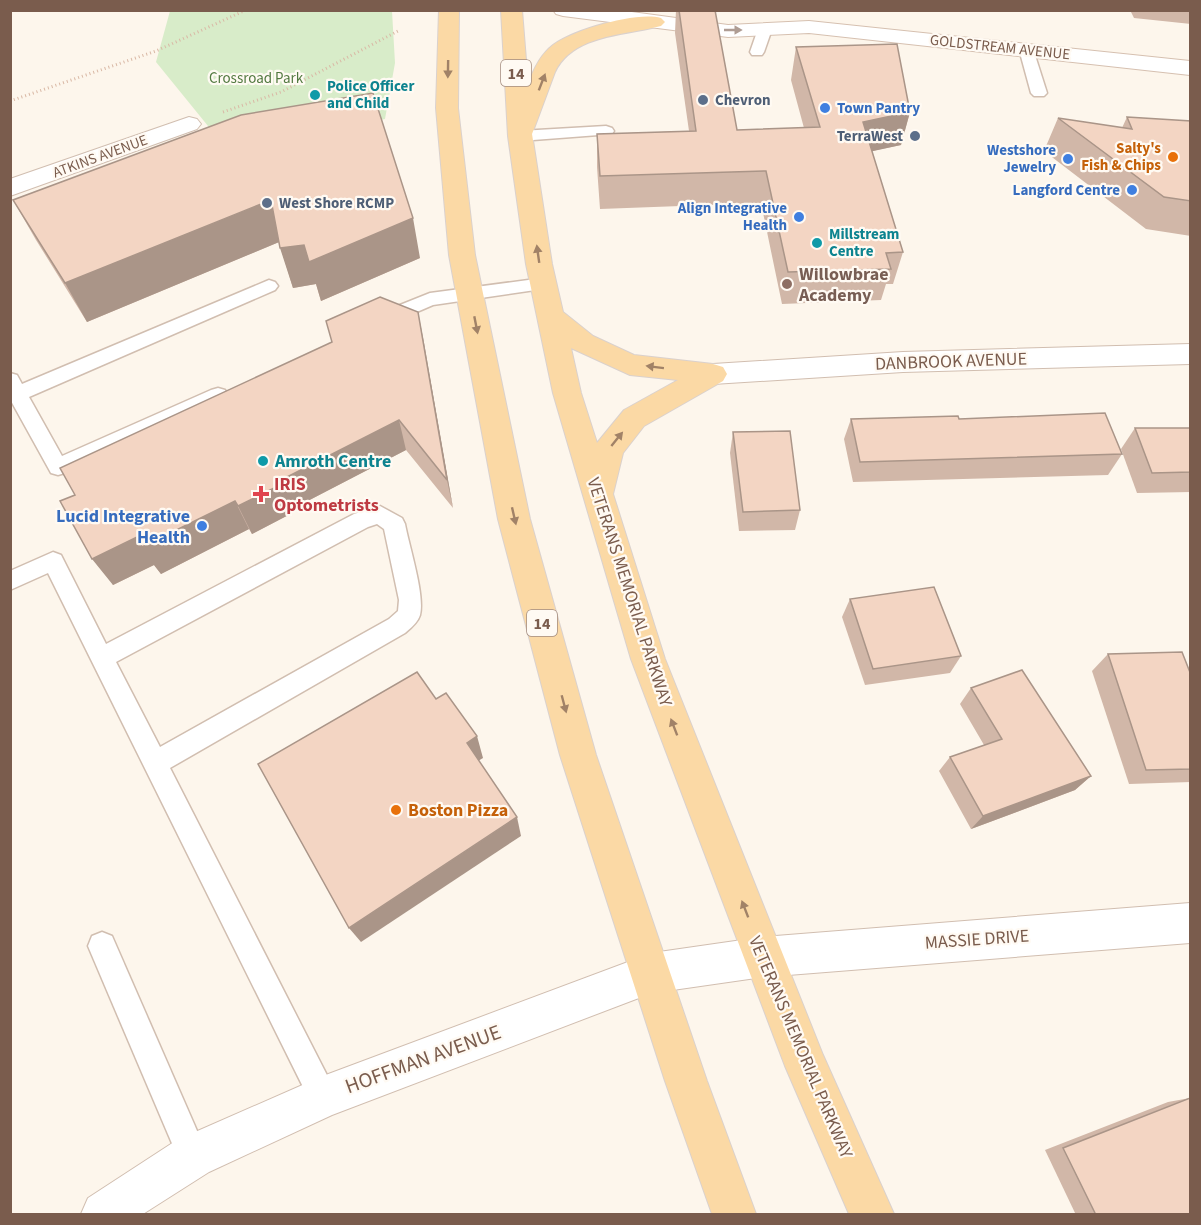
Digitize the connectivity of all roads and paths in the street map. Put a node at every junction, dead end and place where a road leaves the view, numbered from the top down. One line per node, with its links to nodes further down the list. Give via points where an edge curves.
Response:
1 (246, 10): 12 (path, via 156,51)
2 (449, 10): 18 (main road, 14, one-way to 18, via 447,108)
3 (511, 10): 15 (main road, VETERANS MEMORIAL PARKWAY / 14)
4 (563, 10): 6 (street, GOLDSTREAM AVENUE)
5 (766, 20): 6 (street, GOLDSTREAM AVENUE, one-way to 5, via 728,31); 8 (street, GOLDSTREAM AVENUE); 9 (lane)
6 (654, 22): 15 (main road, one-way to 6, via 550,59 579,39)
7 (400, 30): 13 (path, via 281,92)
8 (1026, 49): 10 (street, GOLDSTREAM AVENUE); 11 (lane)
9 (757, 51)
10 (1191, 68)
11 (1039, 93)
12 (10, 101)
13 (189, 124): 16 (street, ATKINS AVENUE)
14 (606, 131): 15 (lane)
15 (520, 136): 19 (main road, VETERANS MEMORIAL PARKWAY / 14, one-way to 15)
16 (10, 188)
17 (269, 286): 24 (lane)
18 (469, 292): 19 (lane); 20 (lane, via 430,299); 32 (main road, 14, one-way to 32, via 517,530 578,755)
19 (547, 301): 22 (main road, one-way to 19, via 630,365 583,343); 25 (main road, VETERANS MEMORIAL PARKWAY / 14, via 567,393)
20 (366, 328)
21 (1191, 354): 22 (street, DANBROOK AVENUE, via 903,362)
22 (713, 374): 25 (main road, one-way to 22, via 609,448 634,418)
23 (239, 385): 24 (lane, via 58,467)
24 (14, 387)
25 (598, 494): 31 (main road, VETERANS MEMORIAL PARKWAY / 14, one-way to 25, via 648,659)
26 (10, 581): 27 (lane, via 53,561)
27 (103, 657): 28 (lane); 28 (lane, via 362,520 380,515 394,524 410,600 409,615 397,626)
28 (155, 763): 33 (lane)
29 (1189, 928): 31 (street, MASSIE DRIVE)
30 (102, 946): 34 (lane)
31 (763, 957): 32 (street, HOFFMAN AVENUE); 37 (main road, VETERANS MEMORIAL PARKWAY / 14)
32 (652, 972): 33 (street, HOFFMAN AVENUE); 36 (main road, 14)
33 (323, 1096): 34 (street, HOFFMAN AVENUE)
34 (193, 1156): 35 (street, HOFFMAN AVENUE)
35 (104, 1215)
36 (734, 1215)
37 (872, 1215)

